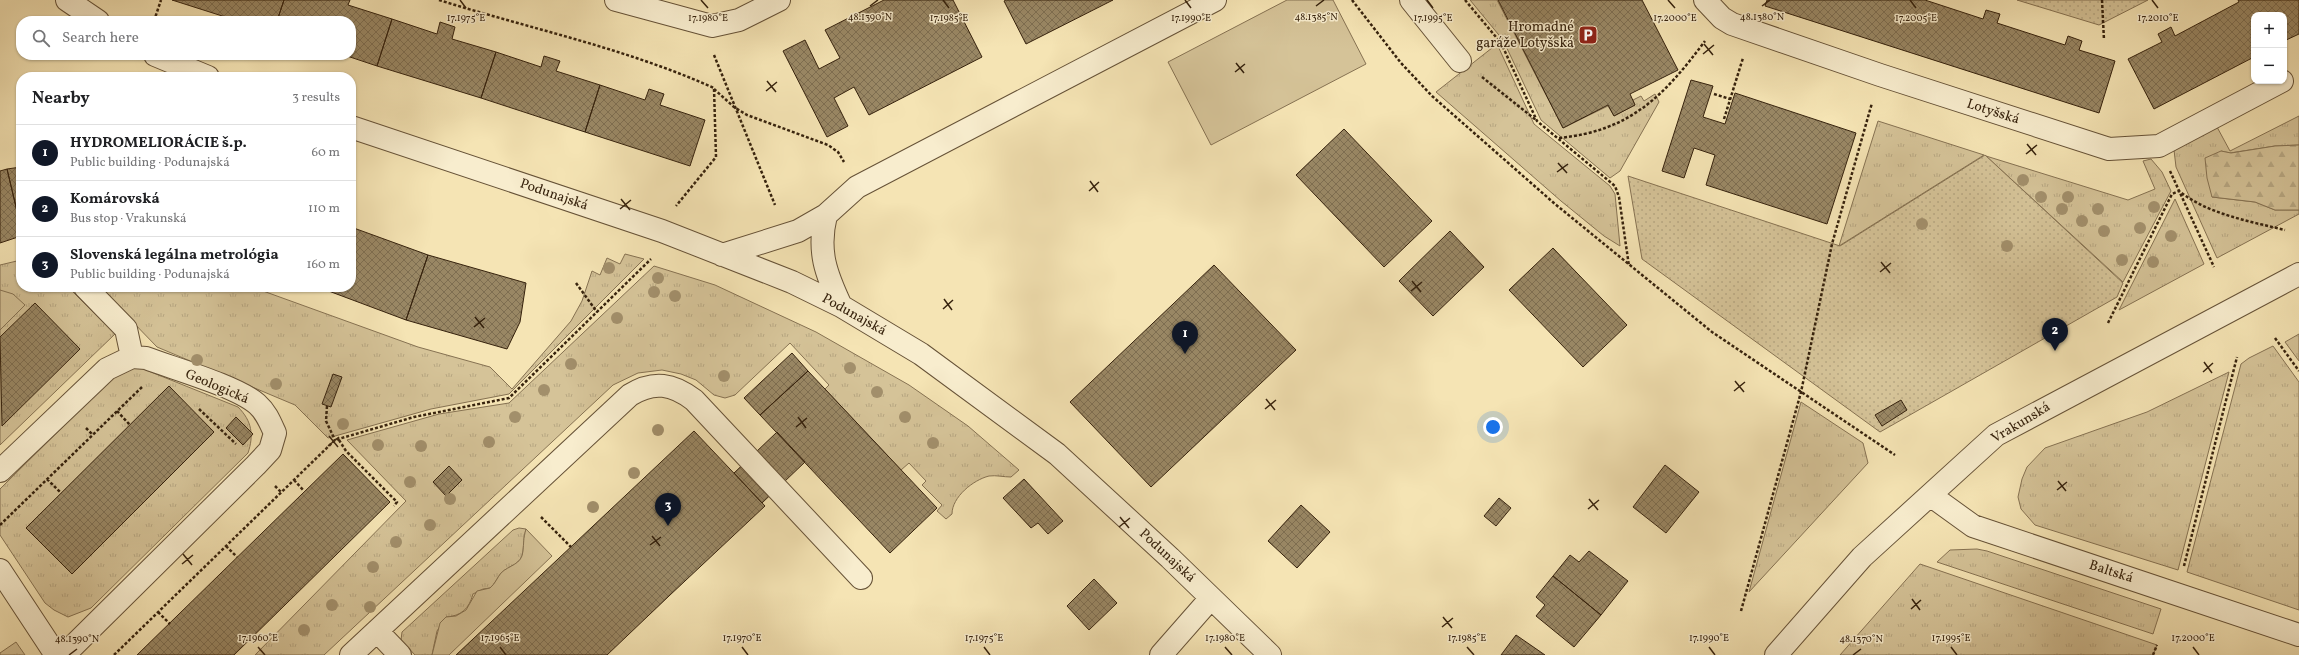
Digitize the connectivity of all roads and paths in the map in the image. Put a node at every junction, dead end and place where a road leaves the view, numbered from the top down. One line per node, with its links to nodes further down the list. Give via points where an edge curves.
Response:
1 (67, 0): 12 (street)
2 (161, 0): 13 (path)
3 (439, 0): 26 (path, via 600,46 672,70)
4 (616, 0): 15 (street)
5 (779, 0): 15 (street, via 731,23)
6 (1215, 0): 35 (street)
7 (1352, 0): 43 (path, via 1401,63 1432,96)
8 (1411, 0): 19 (street)
9 (1465, 0): 31 (path, via 1501,43)
10 (1705, 0): 14 (street, Lotyšská)
11 (2102, 0): 17 (path)
12 (91, 16)
13 (156, 16)
14 (1722, 18): 16 (street, Lotyšská); 33 (path, via 1676,80 1646,106 1597,132)
15 (703, 25): 29 (path)
16 (1752, 31): 23 (street, Lotyšská); 28 (path)
17 (2104, 40)
18 (167, 60): 20 (street)
19 (1460, 61)
20 (196, 72)
21 (2299, 72): 24 (street, Lotyšská)
22 (1478, 74): 31 (path)
23 (1880, 75): 34 (street, Lotyšská, via 2109,149); 56 (path, via 1832,244)
24 (2287, 79)
25 (2277, 84): 34 (street, Lotyšská)
26 (714, 88): 29 (path); 38 (path, via 716,157)
27 (1714, 94): 28 (path)
28 (1730, 99): 30 (path)
29 (734, 107): 35 (path, via 747,115 828,145 838,152); 37 (path)
30 (1724, 119)
31 (1537, 121): 33 (path)
32 (356, 128): 41 (street, Podunajská, via 662,231)
33 (1558, 138): 43 (path, via 1615,186 1619,197)
34 (2159, 146): 36 (path)
35 (857, 187): 39 (street)
36 (2179, 191): 40 (path, via 2192,201 2208,208); 44 (path); 50 (path, via 2172,194)
37 (775, 205)
38 (672, 210)
39 (826, 215): 41 (street, via 773,240); 48 (street, via 821,234 823,255 826,273)
40 (2285, 230)
41 (722, 255): 48 (street, Podunajská, via 792,282)
42 (651, 259): 49 (path)
43 (1629, 266): 56 (path, via 1712,332)
44 (2214, 267)
45 (2299, 274): 69 (street, Vrakunská, via 1996,436)
46 (576, 283): 49 (path)
47 (90, 292): 52 (street, via 126,329)
48 (841, 306): 79 (street, Podunajská, via 921,354 1057,454)
49 (597, 312): 61 (path, via 509,398 414,417)
50 (2108, 323)
51 (2275, 338): 54 (path)
52 (132, 357): 63 (street, Geologická, via 146,358 238,392 257,404 275,433 270,450); 64 (street, via 107,369)
53 (2237, 357): 78 (path)
54 (2299, 371)
55 (144, 385): 59 (path)
56 (1801, 392): 62 (path); 80 (path)
57 (327, 406): 61 (path, via 326,421)
58 (197, 407): 63 (path)
59 (117, 411): 60 (path); 65 (path)
60 (130, 425)
61 (337, 440): 66 (path); 71 (path, via 397,502)
62 (1894, 455)
63 (256, 465): 87 (street, Geologická)
64 (0, 471)
65 (47, 479): 68 (path); 72 (path)
66 (294, 480): 67 (path); 73 (path)
67 (304, 491)
68 (61, 493)
69 (1930, 495): 78 (street, Baltská, via 1973,526); 93 (street, Vrakunská, via 1862,557)
70 (522, 496): 74 (path); 77 (street, via 630,395 642,388 661,385 680,390 694,400); 83 (street)
71 (394, 506)
72 (0, 525)
73 (226, 546): 75 (path); 81 (path)
74 (571, 547)
75 (238, 557)
76 (0, 570): 86 (street)
77 (861, 578)
78 (2178, 594): 84 (street, Baltská)
79 (1211, 598): 91 (street); 92 (street, Podunajská)
80 (1741, 611)
81 (158, 612): 82 (path); 88 (path)
82 (170, 624)
83 (377, 631): 89 (street); 90 (street)
84 (2299, 635)
85 (2157, 645): 94 (path)
86 (56, 655)
87 (64, 655)
88 (114, 655)
89 (351, 655)
90 (400, 655)
91 (1161, 655)
92 (1270, 655)
93 (1776, 655)
94 (2153, 655)

